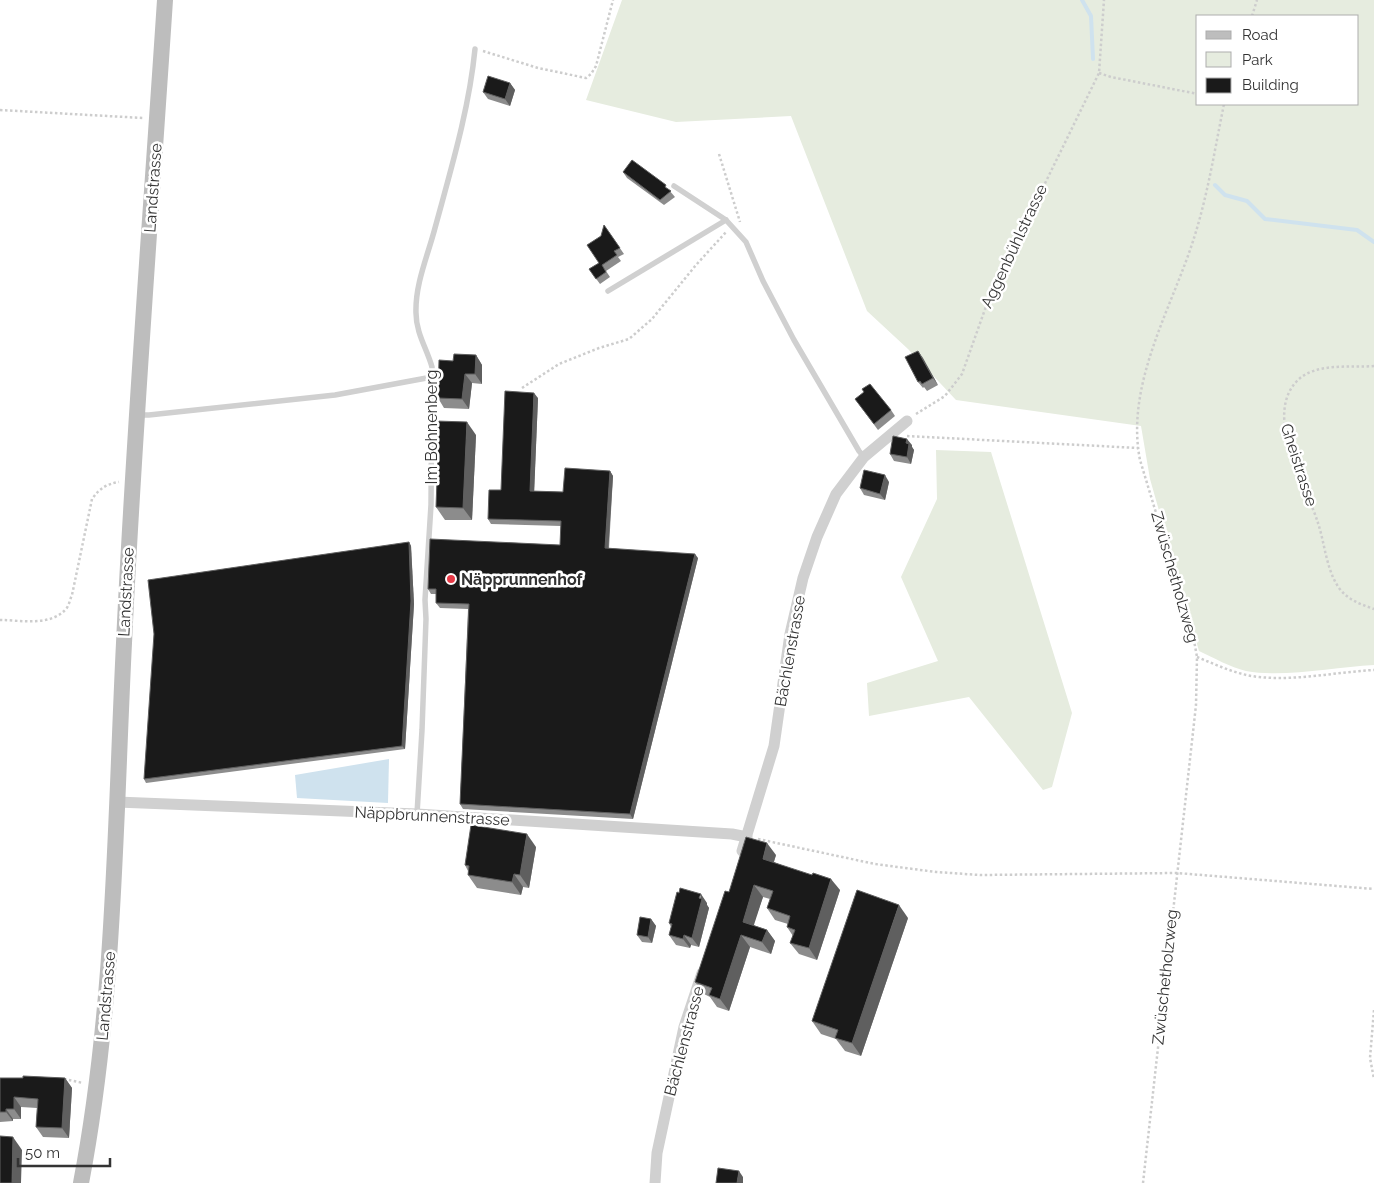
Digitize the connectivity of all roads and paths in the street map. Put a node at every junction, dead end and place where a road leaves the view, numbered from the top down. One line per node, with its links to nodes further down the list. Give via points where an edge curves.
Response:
1 (165, 0): 12 (main road, Landstrasse)
2 (613, 0): 7 (path, via 596,66 586,78)
3 (1100, 0): 5 (path, Aggenbühlstrasse)
4 (1257, 0): 6 (path)
5 (1103, 2): 8 (path, Aggenbühlstrasse)
6 (1252, 15)
7 (475, 49): 20 (lane, Im Bohnenberg, via 467,102 416,297 417,328 429,355)
8 (1099, 73): 9 (path); 23 (path, Aggenbühlstrasse, via 988,298 962,374 945,396)
9 (1196, 94)
10 (1224, 105): 25 (path, Zwüschetholzweg, via 1199,224 1145,373 1138,416)
11 (0, 110): 12 (path)
12 (158, 119): 22 (main road, Landstrasse)
13 (719, 154): 17 (path)
14 (674, 186): 15 (lane)
15 (726, 220): 16 (lane); 18 (lane)
16 (731, 227): 17 (lane); 21 (path, via 652,319 629,339 559,364)
17 (746, 242): 26 (lane, via 794,340)
18 (608, 292)
19 (1374, 366): 28 (path, Gheistrasse, via 1332,368 1305,375 1289,392 1284,414 1289,444 1334,579 1350,599)
20 (432, 377): 22 (lane, via 335,395); 33 (lane, Im Bohnenberg, via 431,505)
21 (522, 388)
22 (137, 415): 27 (main road, Landstrasse)
23 (907, 421): 24 (street)
24 (897, 430): 25 (path, via 904,436); 26 (street)
25 (1138, 448): 30 (path, Zwüschetholzweg)
26 (864, 458): 34 (street, Bächlenstrasse, via 836,494 804,578 790,634 774,746)
27 (132, 482): 29 (path, via 107,484 92,499 72,595 66,609 39,621); 32 (main road, Landstrasse)
28 (1374, 609)
29 (0, 620)
30 (1197, 657): 31 (path, via 1227,670 1258,677); 36 (path, Zwüschetholzweg, via 1196,705)
31 (1374, 670)
32 (117, 802): 33 (street, Näppbrunnenstrasse); 42 (main road, Landstrasse, via 109,977)
33 (416, 814): 34 (street, Näppbrunnenstrasse)
34 (747, 836): 35 (street, Bächlenstrasse); 36 (path, via 875,864 936,872 980,875)
35 (738, 864)
36 (1177, 873): 37 (path); 45 (path, Zwüschetholzweg)
37 (1374, 889)
38 (706, 963): 44 (street, Bächlenstrasse, via 684,1027 657,1153)
39 (1374, 1010): 41 (path, via 1370,1058)
40 (60, 1079): 42 (path)
41 (1374, 1079)
42 (98, 1085): 43 (main road, Landstrasse)
43 (81, 1183)
44 (655, 1183)
45 (1143, 1183)

